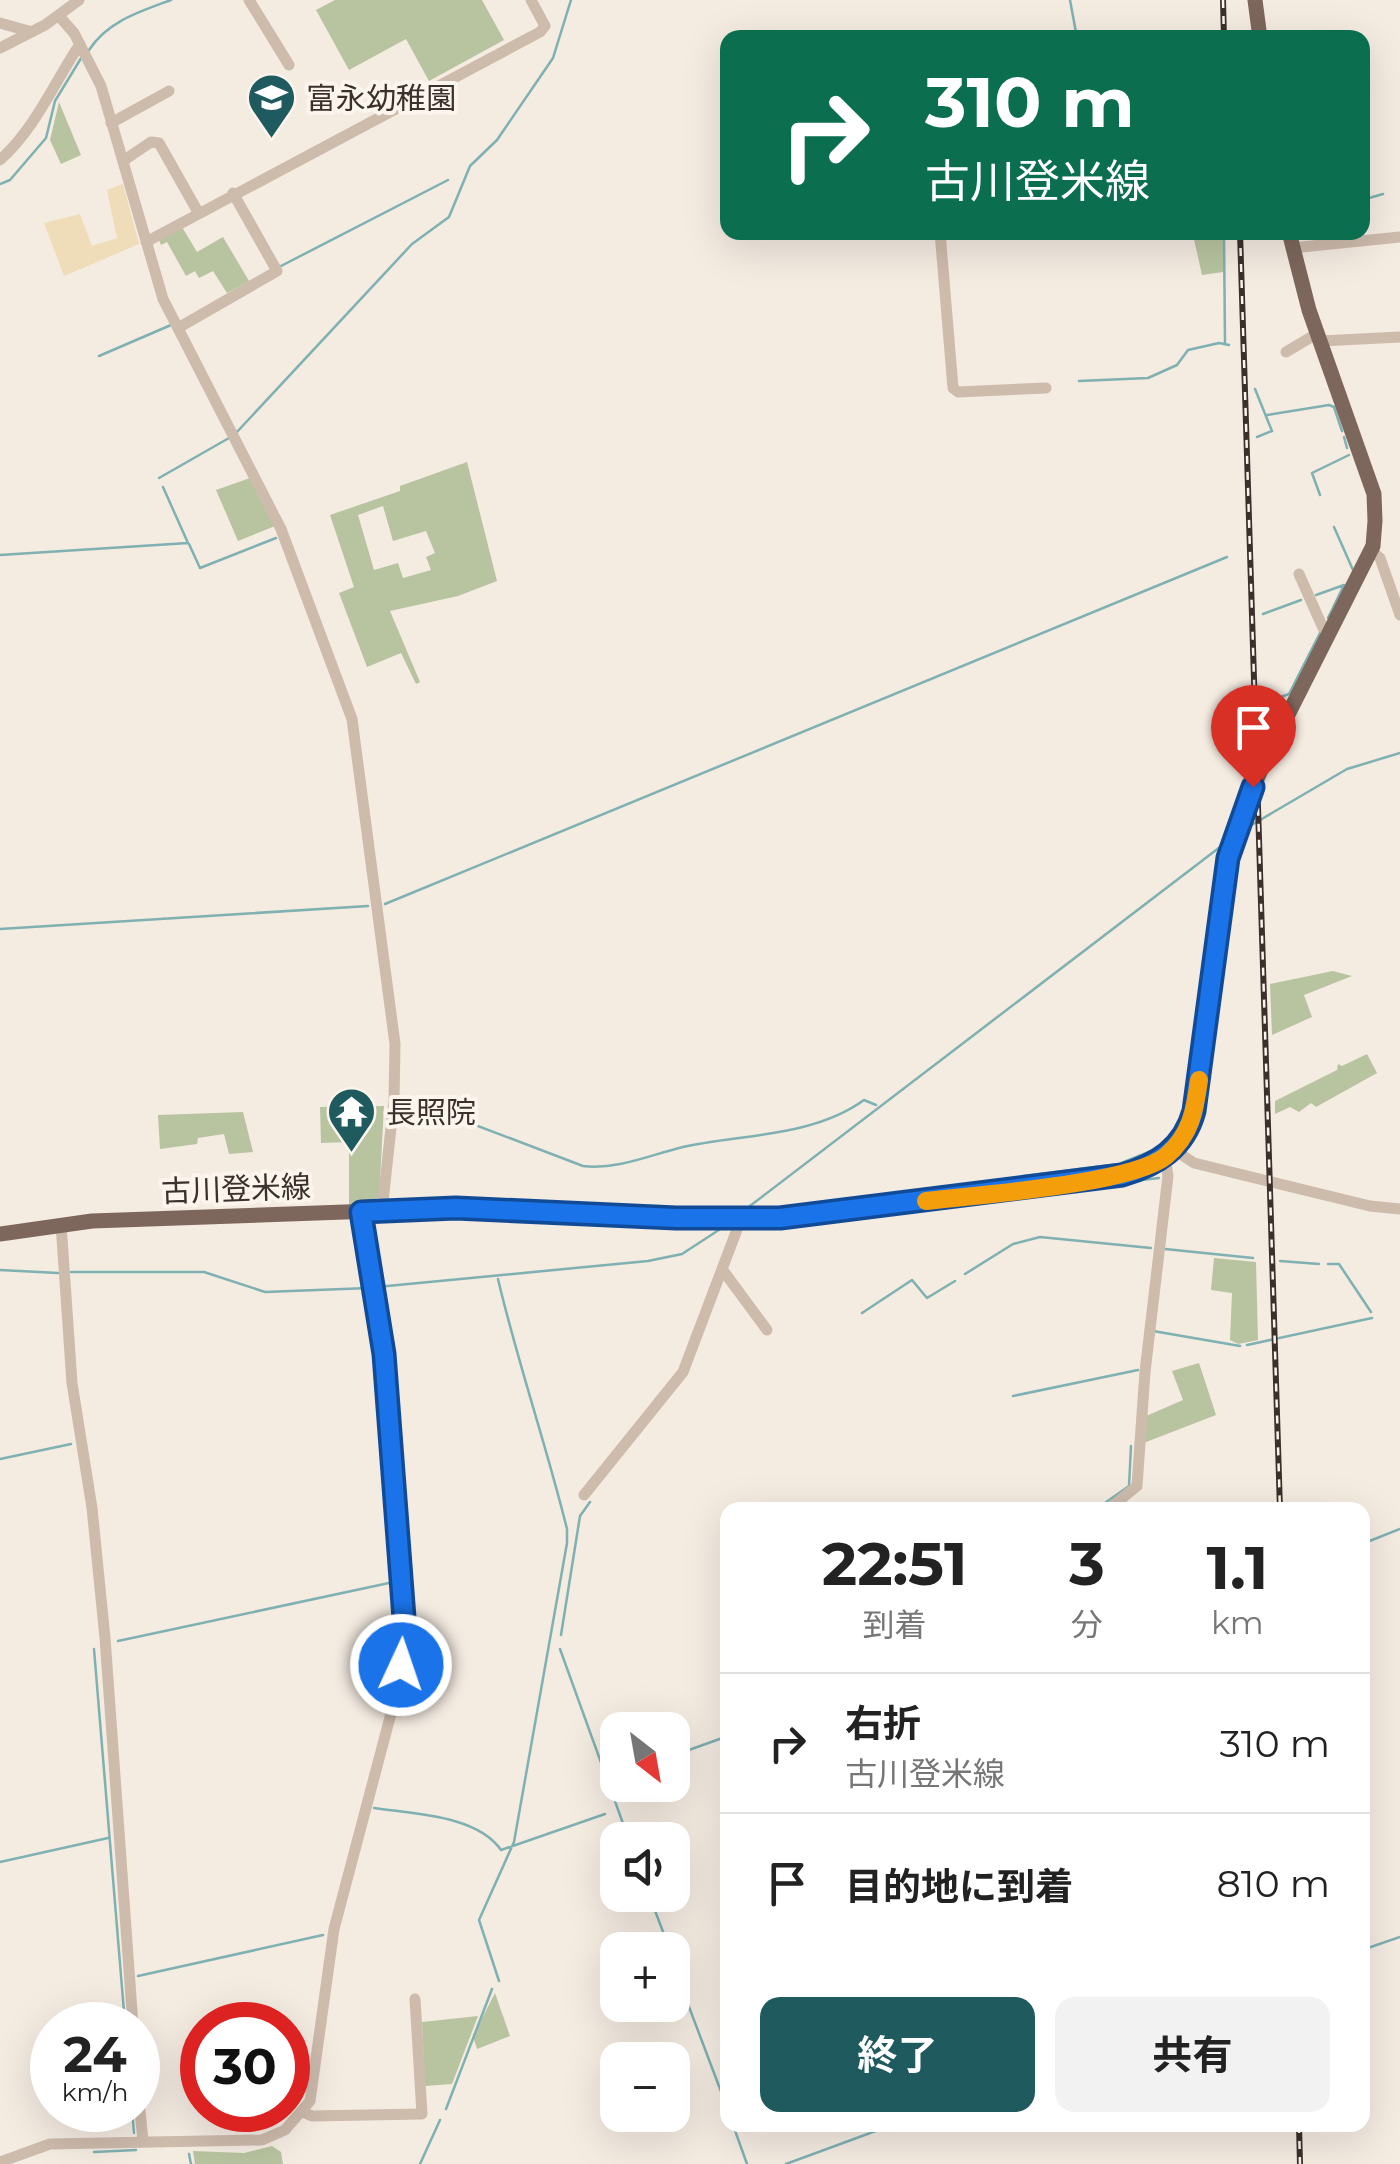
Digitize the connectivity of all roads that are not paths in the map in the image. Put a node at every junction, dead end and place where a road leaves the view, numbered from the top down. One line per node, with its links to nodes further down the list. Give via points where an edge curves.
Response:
1 (79, 0): 5 (street)
2 (249, 0): 11 (street)
3 (531, 0): 16 (street, via 545,26 540,32)
4 (1255, 0): 7 (main road)
5 (65, 9): 8 (street); 10 (street)
6 (0, 23): 8 (street)
7 (1259, 30)
8 (32, 32): 9 (street)
9 (0, 48)
10 (84, 51): 13 (street); 14 (street)
11 (289, 64)
12 (169, 92): 13 (street)
13 (112, 123): 15 (street)
14 (0, 160)
15 (123, 160): 17 (street, via 159,143); 22 (street)
16 (233, 193): 17 (street); 23 (street, via 277,271)
17 (198, 212): 22 (street)
18 (1400, 237): 19 (street)
19 (1370, 238)
20 (941, 240): 27 (street, via 954,388)
21 (1290, 240): 24 (main road)
22 (146, 242): 23 (street)
23 (176, 325): 34 (street, via 296,562 352,719 395,1044)
24 (1319, 337): 25 (street); 26 (street); 28 (main road, via 1374,494)
25 (1400, 337)
26 (1286, 352)
27 (1046, 388)
28 (1371, 550): 30 (street); 31 (main road)
29 (1299, 574): 31 (street)
30 (1400, 615)
31 (1330, 632): 32 (main road, via 1238,823 1194,1111)
32 (1169, 1153): 33 (street); 36 (main road, 古川登米線, via 1122,1175); 42 (street, via 1137,1486)
33 (1400, 1209)
34 (382, 1211): 35 (main road, 古川登米線); 36 (main road, 古川登米線)
35 (361, 1212): 37 (main road, 古川登米線); 45 (street, via 398,1531 403,1643 398,1687 334,1928)
36 (735, 1219): 39 (street)
37 (61, 1224): 38 (main road, 古川登米線); 44 (street, via 72,1383 105,1638)
38 (0, 1234)
39 (722, 1269): 40 (street); 41 (street, via 683,1372)
40 (767, 1330)
41 (584, 1494)
42 (1117, 1502)
43 (415, 1998): 46 (street, via 422,2114)
44 (131, 2002)
45 (310, 2092)
46 (310, 2115)
47 (142, 2132): 49 (street)
48 (280, 2132): 49 (street, via 262,2140)
49 (143, 2141): 50 (street, via 50,2144)
50 (0, 2162)

